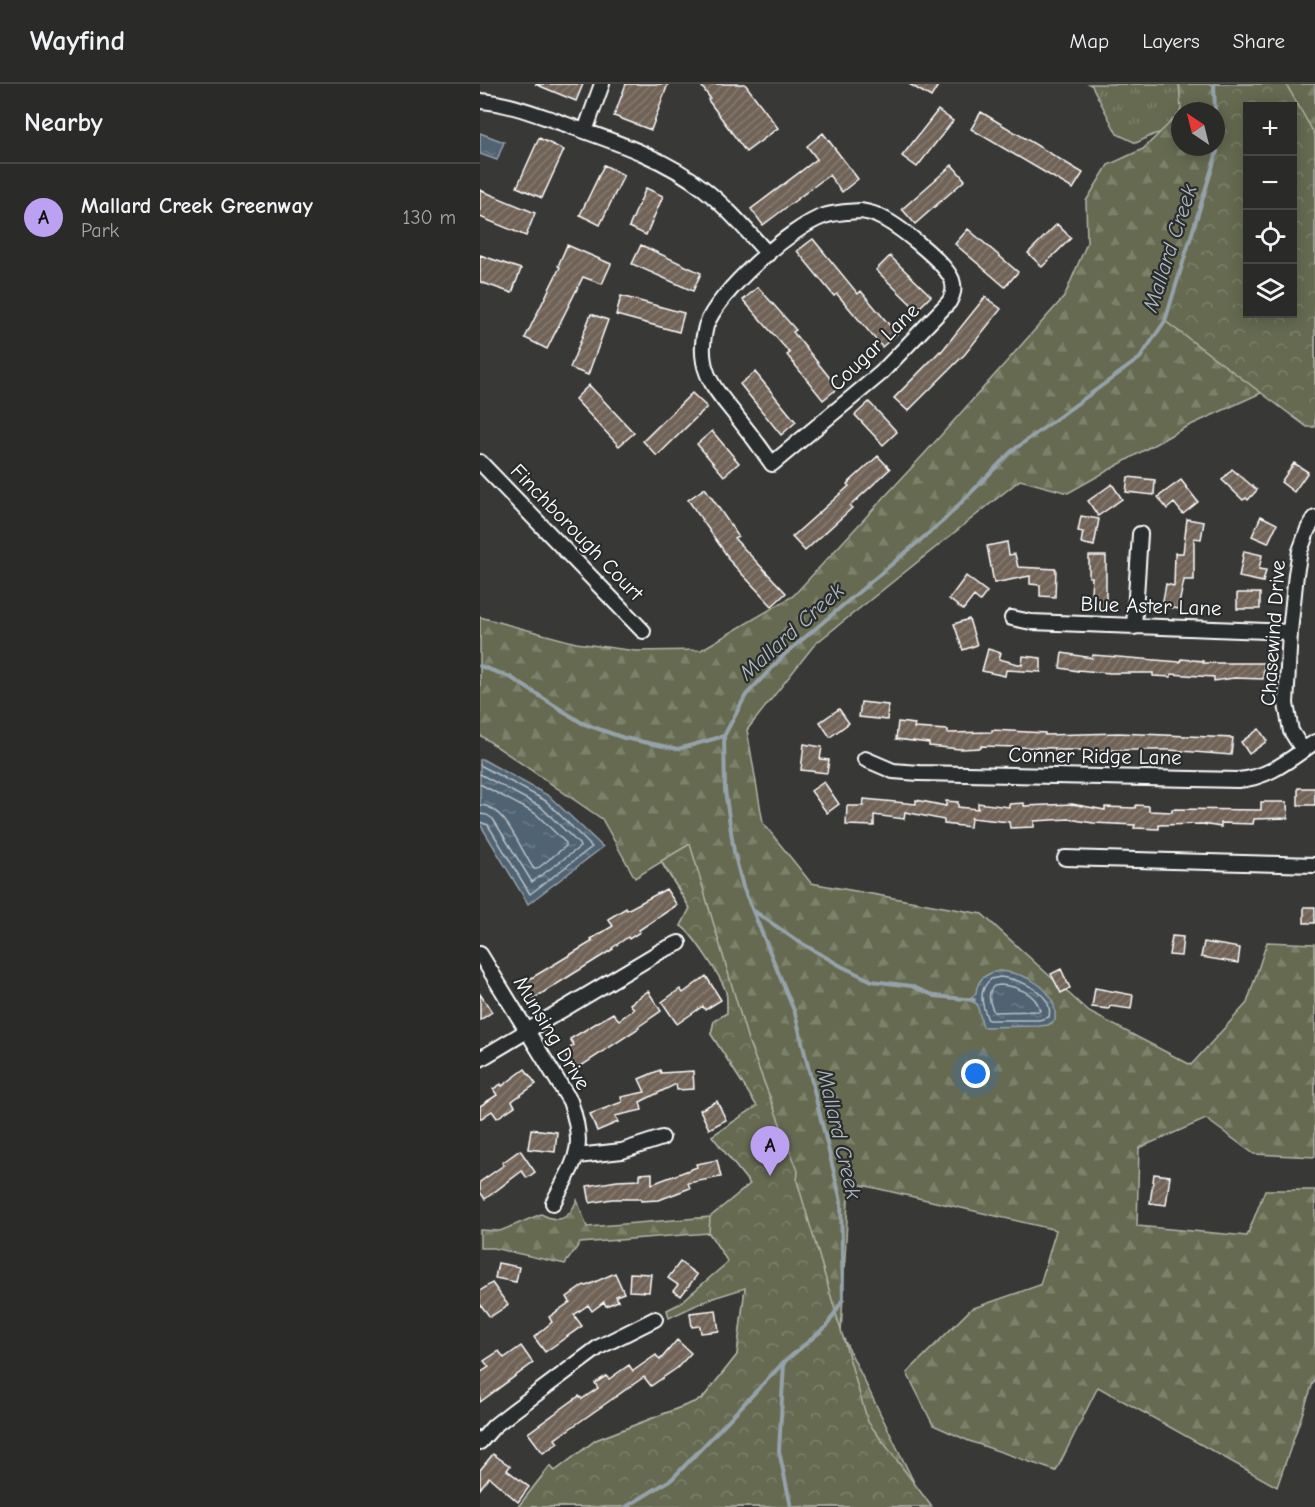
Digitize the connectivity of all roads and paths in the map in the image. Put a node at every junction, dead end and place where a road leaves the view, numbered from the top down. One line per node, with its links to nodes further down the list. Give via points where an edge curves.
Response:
1 (602, 84): 3 (street)
2 (480, 101): 3 (street, via 509,105)
3 (585, 131): 4 (street, via 668,165 704,188)
4 (768, 254): 4 (street, Cougar Lane, via 800,228 823,216 860,211 876,214 938,262 953,282 954,293 880,374 772,464 720,397 704,364 703,352 706,326 714,311 739,280)
5 (480, 462): 10 (street, Finchborough Court)
6 (1315, 518): 11 (street, Chasewind Drive, via 1300,551)
7 (1140, 534): 9 (street)
8 (1012, 618): 9 (street, Blue Aster Lane)
9 (1134, 627): 11 (street, Blue Aster Lane)
10 (643, 631)
11 (1290, 632): 13 (street, Chasewind Drive, via 1286,704 1291,731)
12 (1315, 742): 13 (street, Conner Ridge Lane)
13 (1303, 750): 14 (street, Conner Ridge Lane, via 1271,772 1238,780 919,773 893,771)
14 (866, 759)
15 (1065, 858): 16 (street)
16 (1315, 865)
17 (679, 943): 19 (street)
18 (480, 954): 19 (street, Munsing Drive)
19 (528, 1030): 20 (street); 22 (street, Munsing Drive, via 570,1101 578,1123)
20 (480, 1059)
21 (662, 1138): 22 (street, via 614,1153)
22 (576, 1156): 23 (street, Munsing Drive)
23 (553, 1203)
24 (655, 1319): 25 (street, via 599,1347 494,1426)
25 (480, 1442)

